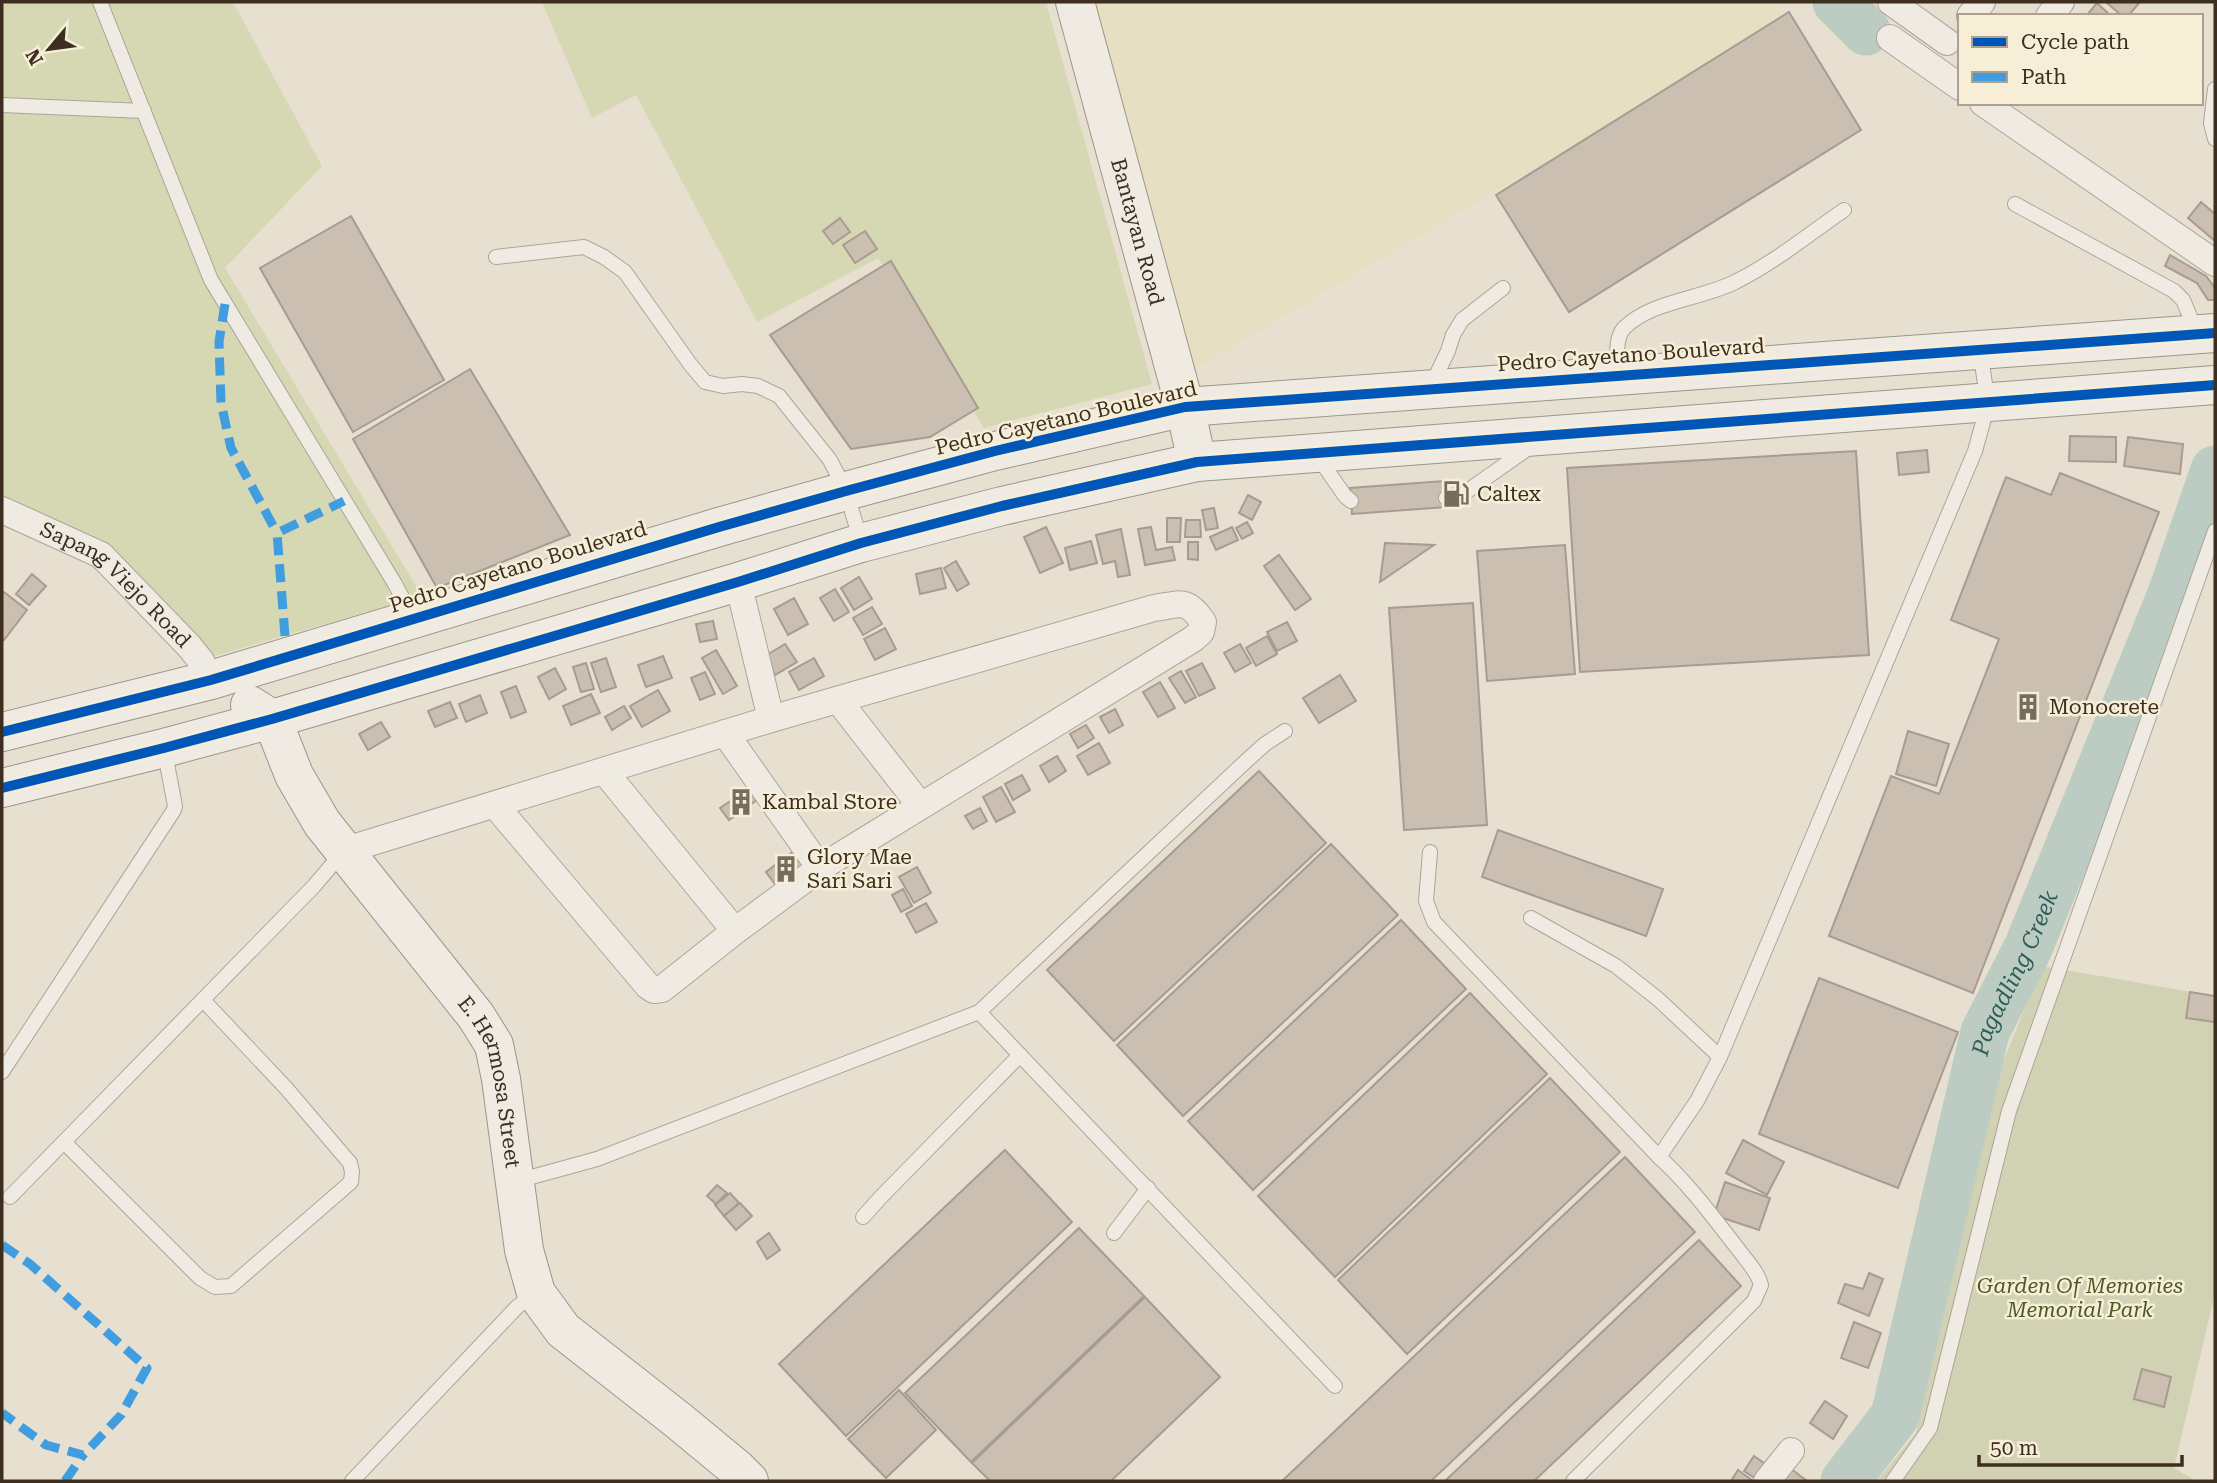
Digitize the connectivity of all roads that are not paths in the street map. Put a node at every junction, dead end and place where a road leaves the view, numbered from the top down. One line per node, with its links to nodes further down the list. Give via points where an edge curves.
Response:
1 (100, 2): 10 (lane)
2 (1075, 2): 23 (main road, Bantayan Road)
3 (1891, 2): 5 (street)
4 (1890, 38): 5 (street)
5 (1943, 46): 6 (street)
6 (1958, 82)
7 (2215, 89): 11 (lane, via 2211,123)
8 (2, 105): 10 (lane)
9 (1986, 105): 15 (street)
10 (144, 111): 34 (lane, via 211,281)
11 (2215, 139)
12 (2015, 204): 17 (lane, via 2174,291)
13 (1844, 210): 19 (lane, via 1735,283 1658,307 1633,321 1619,339)
14 (496, 257): 27 (lane, via 584,247 604,257 625,272 705,382 758,386 779,396 830,460)
15 (2215, 263)
16 (1503, 288): 21 (lane, via 1462,320)
17 (2206, 334): 18 (main road, Pedro Cayetano Boulevard)
18 (1980, 349): 19 (main road, Pedro Cayetano Boulevard); 22 (lane)
19 (1618, 375): 21 (main road, Pedro Cayetano Boulevard)
20 (2215, 386): 22 (main road)
21 (1430, 388): 23 (main road, Pedro Cayetano Boulevard)
22 (1988, 404): 24 (main road); 55 (lane, via 1975,451)
23 (1185, 407): 26 (main road, Bantayan Road); 27 (main road, Pedro Cayetano Boulevard, via 995,451)
24 (1546, 435): 25 (main road); 28 (lane, via 1466,492)
25 (1315, 453): 26 (main road); 29 (lane)
26 (1197, 462): 32 (main road)
27 (846, 492): 32 (lane); 34 (main road, Pedro Cayetano Boulevard)
28 (1446, 498)
29 (1351, 500)
30 (2, 510): 35 (street, Sapang Viejo Road, via 101,555 189,646)
31 (2215, 531): 71 (lane, via 2009,1111 1930,1428)
32 (861, 543): 33 (main road)
33 (737, 582): 37 (main road); 38 (street)
34 (414, 619): 35 (main road, Pedro Cayetano Boulevard)
35 (211, 680): 37 (main road); 40 (main road, Pedro Cayetano Boulevard)
36 (838, 700): 38 (street); 46 (street); 46 (street, via 1154,608 1183,604 1194,608 1203,622 1193,639)
37 (272, 719): 42 (main road); 47 (main road, E. Hermosa Street, via 294,775)
38 (771, 719): 41 (street)
39 (1285, 731): 53 (lane, via 1244,763)
40 (2, 733)
41 (725, 733): 43 (street); 49 (street)
42 (164, 748): 44 (main road); 56 (lane, via 174,810)
43 (604, 771): 45 (street); 51 (street)
44 (2, 788)
45 (495, 805): 47 (street); 51 (street, via 654,990 662,989)
46 (920, 805): 49 (street)
47 (343, 851): 52 (lane); 59 (main road, E. Hermosa Street, via 476,1016 494,1045)
48 (1430, 852): 58 (lane, via 1426,901 1434,922)
49 (820, 868): 51 (street)
50 (1531, 918): 55 (lane, via 1616,966)
51 (735, 932)
52 (203, 1000): 57 (lane); 57 (lane, via 350,1163 351,1182 231,1286 215,1287 200,1278)
53 (979, 1012): 54 (lane); 59 (lane, via 597,1159)
54 (1020, 1055): 60 (lane); 62 (lane)
55 (1720, 1057): 58 (lane)
56 (2, 1072)
57 (65, 1143): 61 (lane)
58 (1659, 1157): 69 (lane, via 1711,1213 1761,1285 1754,1301)
59 (514, 1182): 64 (main road, E. Hermosa Street)
60 (1148, 1188): 63 (lane); 65 (lane)
61 (10, 1197)
62 (863, 1217)
63 (1114, 1233)
64 (536, 1293): 67 (main road, E. Hermosa Street, via 563,1330); 68 (lane, via 517,1307)
65 (1335, 1386)
66 (1791, 1451): 70 (street)
67 (738, 1477)
68 (352, 1481)
69 (1573, 1481)
70 (1768, 1481)
71 (1894, 1481)

